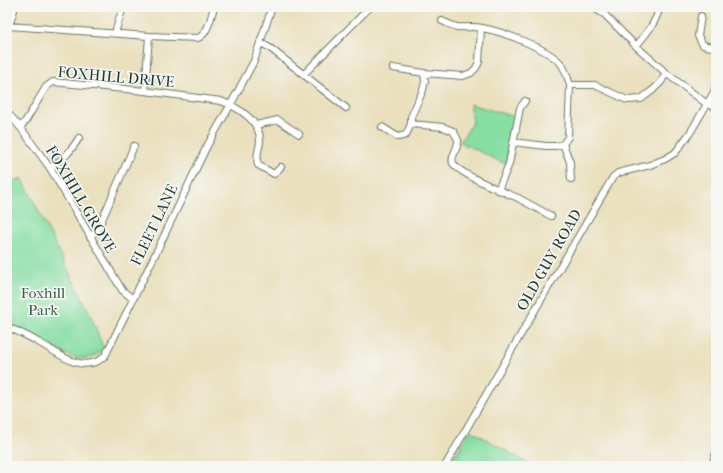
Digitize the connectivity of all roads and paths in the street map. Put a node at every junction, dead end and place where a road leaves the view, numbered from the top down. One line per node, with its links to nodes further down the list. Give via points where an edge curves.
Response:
1 (15, 7): 10 (street)
2 (123, 7): 12 (street)
3 (214, 7): 13 (street, via 203,36)
4 (272, 7): 14 (street, FLEET LANE)
5 (370, 7): 20 (street)
6 (592, 7): 15 (street, via 604,14)
7 (660, 7): 15 (street, via 652,27)
8 (701, 16): 16 (street, via 698,36 703,44)
9 (442, 21): 11 (street, via 457,27)
10 (8, 24): 12 (street)
11 (481, 28): 18 (street, via 479,62 471,73 463,76); 22 (street, via 503,33 550,55 562,65)
12 (115, 33): 13 (street)
13 (149, 36): 23 (street)
14 (261, 43): 20 (street); 25 (street, FLEET LANE, via 254,62)
15 (636, 46): 19 (street)
16 (716, 48)
17 (393, 68): 18 (street)
18 (424, 73): 30 (street, via 425,81 410,117)
19 (666, 73): 22 (street, via 661,82 641,99 627,100 595,85); 26 (street)
20 (304, 74): 28 (street)
21 (716, 84): 26 (street, OLD GUY ROAD)
22 (570, 85): 37 (street, via 568,136)
23 (145, 91): 25 (street, FOXHILL DRIVE, via 221,100); 32 (street, FOXHILL DRIVE, via 53,82 46,87)
24 (525, 101): 36 (street, via 520,108)
25 (231, 104): 31 (street); 45 (street, FLEET LANE, via 206,146)
26 (708, 104): 27 (street); 48 (street, OLD GUY ROAD, via 675,153 650,166 618,173 613,177)
27 (716, 106)
28 (346, 108)
29 (7, 112): 32 (street, FOXHILL GROVE)
30 (411, 124): 33 (street, via 406,135 398,137); 42 (street, via 442,127 453,131 458,139 457,150 452,160 454,165)
31 (256, 125): 34 (street, via 278,120); 39 (street, via 260,139 256,160 258,165 273,177)
32 (20, 127): 40 (street, FOXHILL GROVE)
33 (382, 127)
34 (299, 134)
35 (79, 138): 40 (street, via 60,162)
36 (513, 142): 37 (street, via 546,146); 42 (street, via 509,164)
37 (563, 144): 41 (street, via 570,162)
38 (134, 146): 44 (street, via 98,229)
39 (281, 167)
40 (50, 168): 44 (street, FOXHILL GROVE)
41 (571, 180)
42 (498, 190): 43 (street)
43 (550, 216)
44 (90, 237): 45 (street, FOXHILL GROVE, via 122,290)
45 (133, 299): 46 (street, FLEET LANE, via 105,356 98,361 72,362 38,341)
46 (7, 327)
47 (716, 453): 49 (street)
48 (445, 466)
49 (712, 466)

